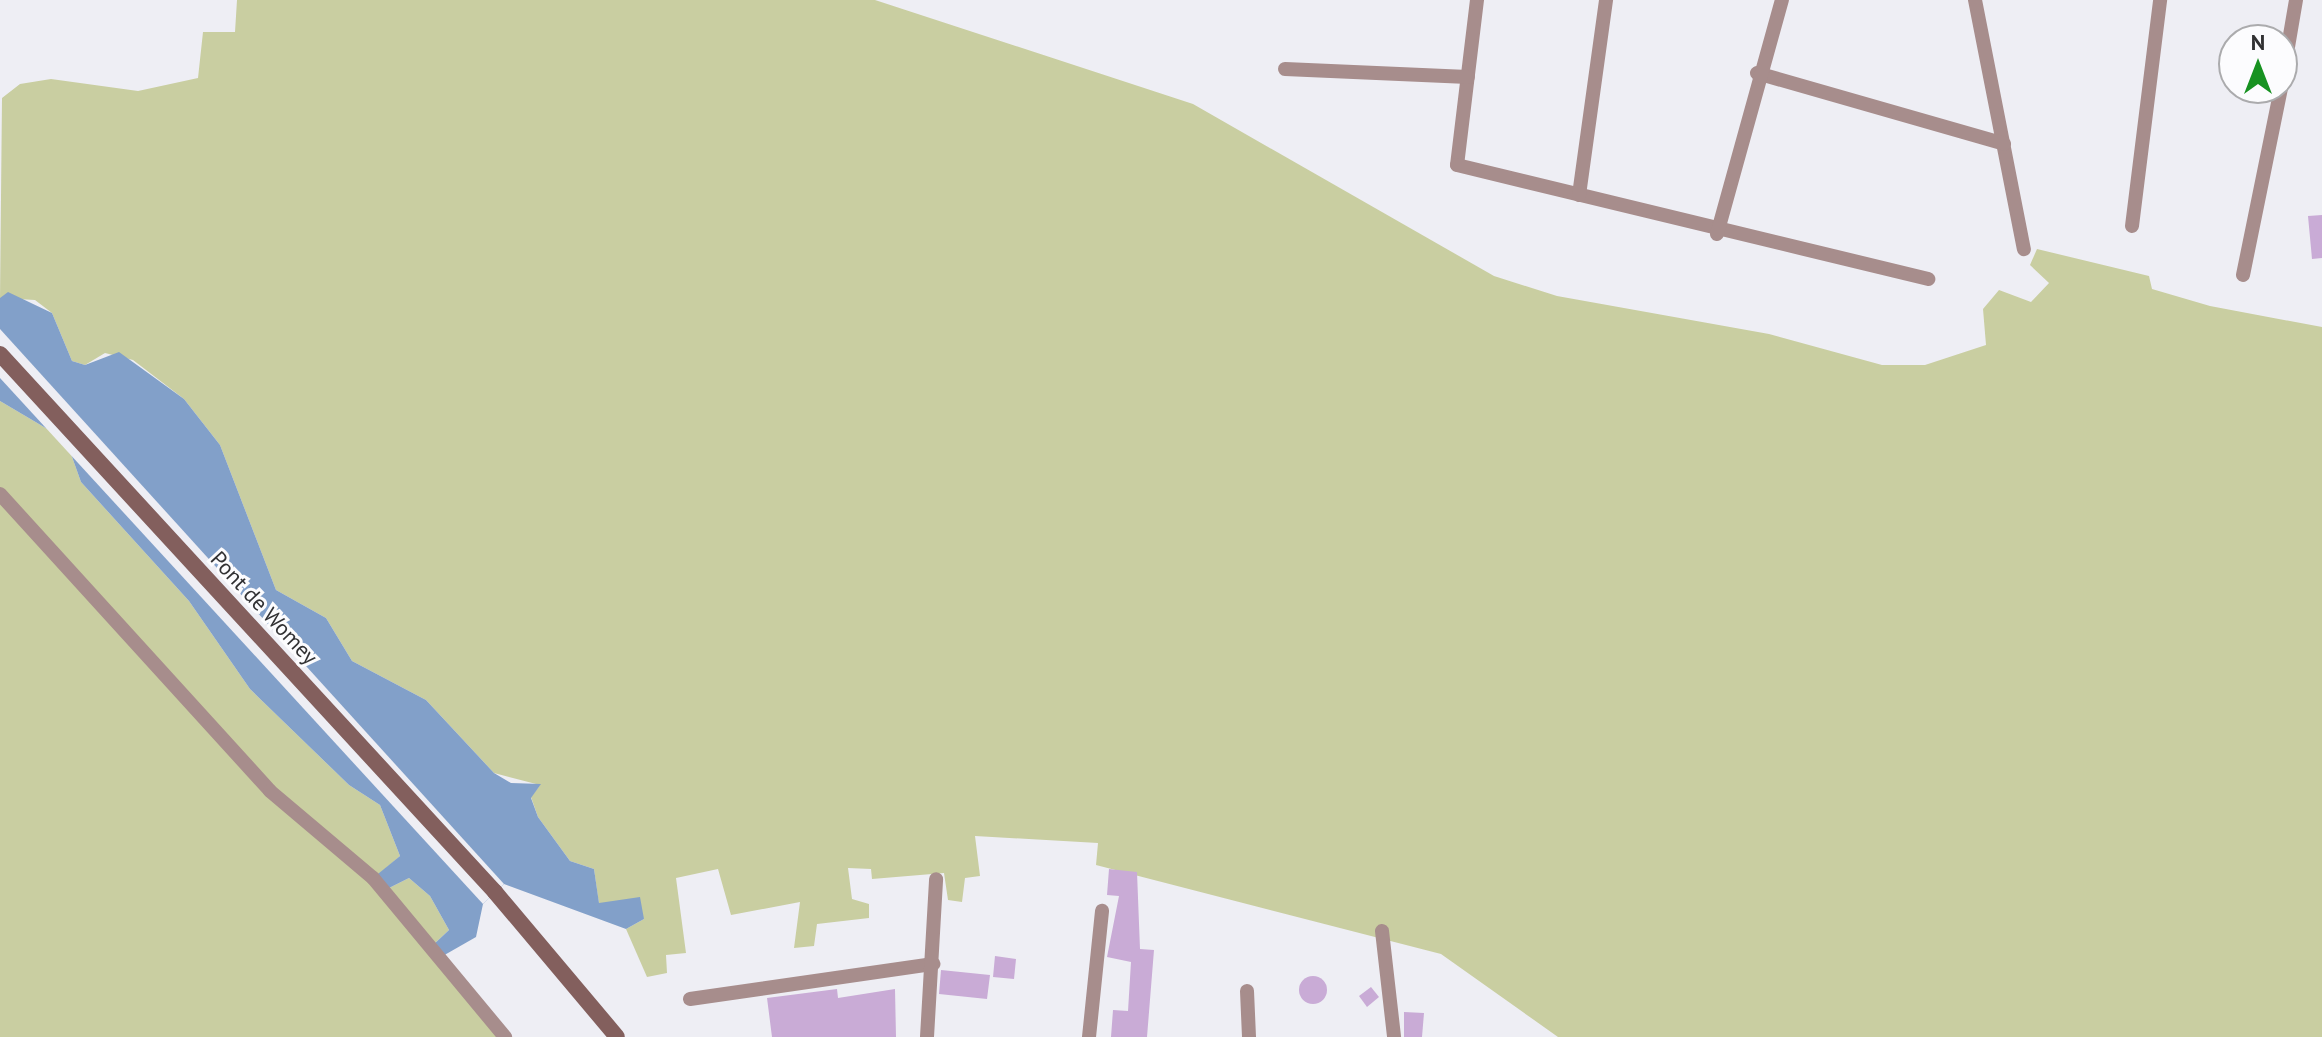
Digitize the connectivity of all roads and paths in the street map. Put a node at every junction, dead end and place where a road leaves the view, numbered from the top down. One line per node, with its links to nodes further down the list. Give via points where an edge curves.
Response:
1 (1477, 0): 10 (street)
2 (1606, 0): 13 (street)
3 (1782, 0): 9 (street)
4 (1975, 0): 12 (street)
5 (2160, 0): 14 (street)
6 (2296, 0): 7 (street)
7 (2292, 24)
8 (1285, 69): 10 (street)
9 (1757, 73): 12 (street); 15 (street)
10 (1468, 77): 13 (street, via 1457,165)
11 (2278, 104): 17 (street)
12 (2004, 144): 16 (street)
13 (1579, 195): 15 (street)
14 (2132, 226)
15 (1717, 234): 18 (street)
16 (2024, 249)
17 (2243, 275)
18 (1928, 279)
19 (0, 354): 28 (main road, Pont de Womey, via 495,892)
20 (0, 494): 27 (street, via 270,791 373,878)
21 (936, 879): 24 (street)
22 (1102, 911): 30 (street)
23 (1382, 931): 32 (street)
24 (933, 964): 26 (street); 29 (street)
25 (1247, 991): 31 (street)
26 (690, 999)
27 (505, 1037)
28 (617, 1037)
29 (927, 1037)
30 (1089, 1037)
31 (1249, 1037)
32 (1394, 1037)

